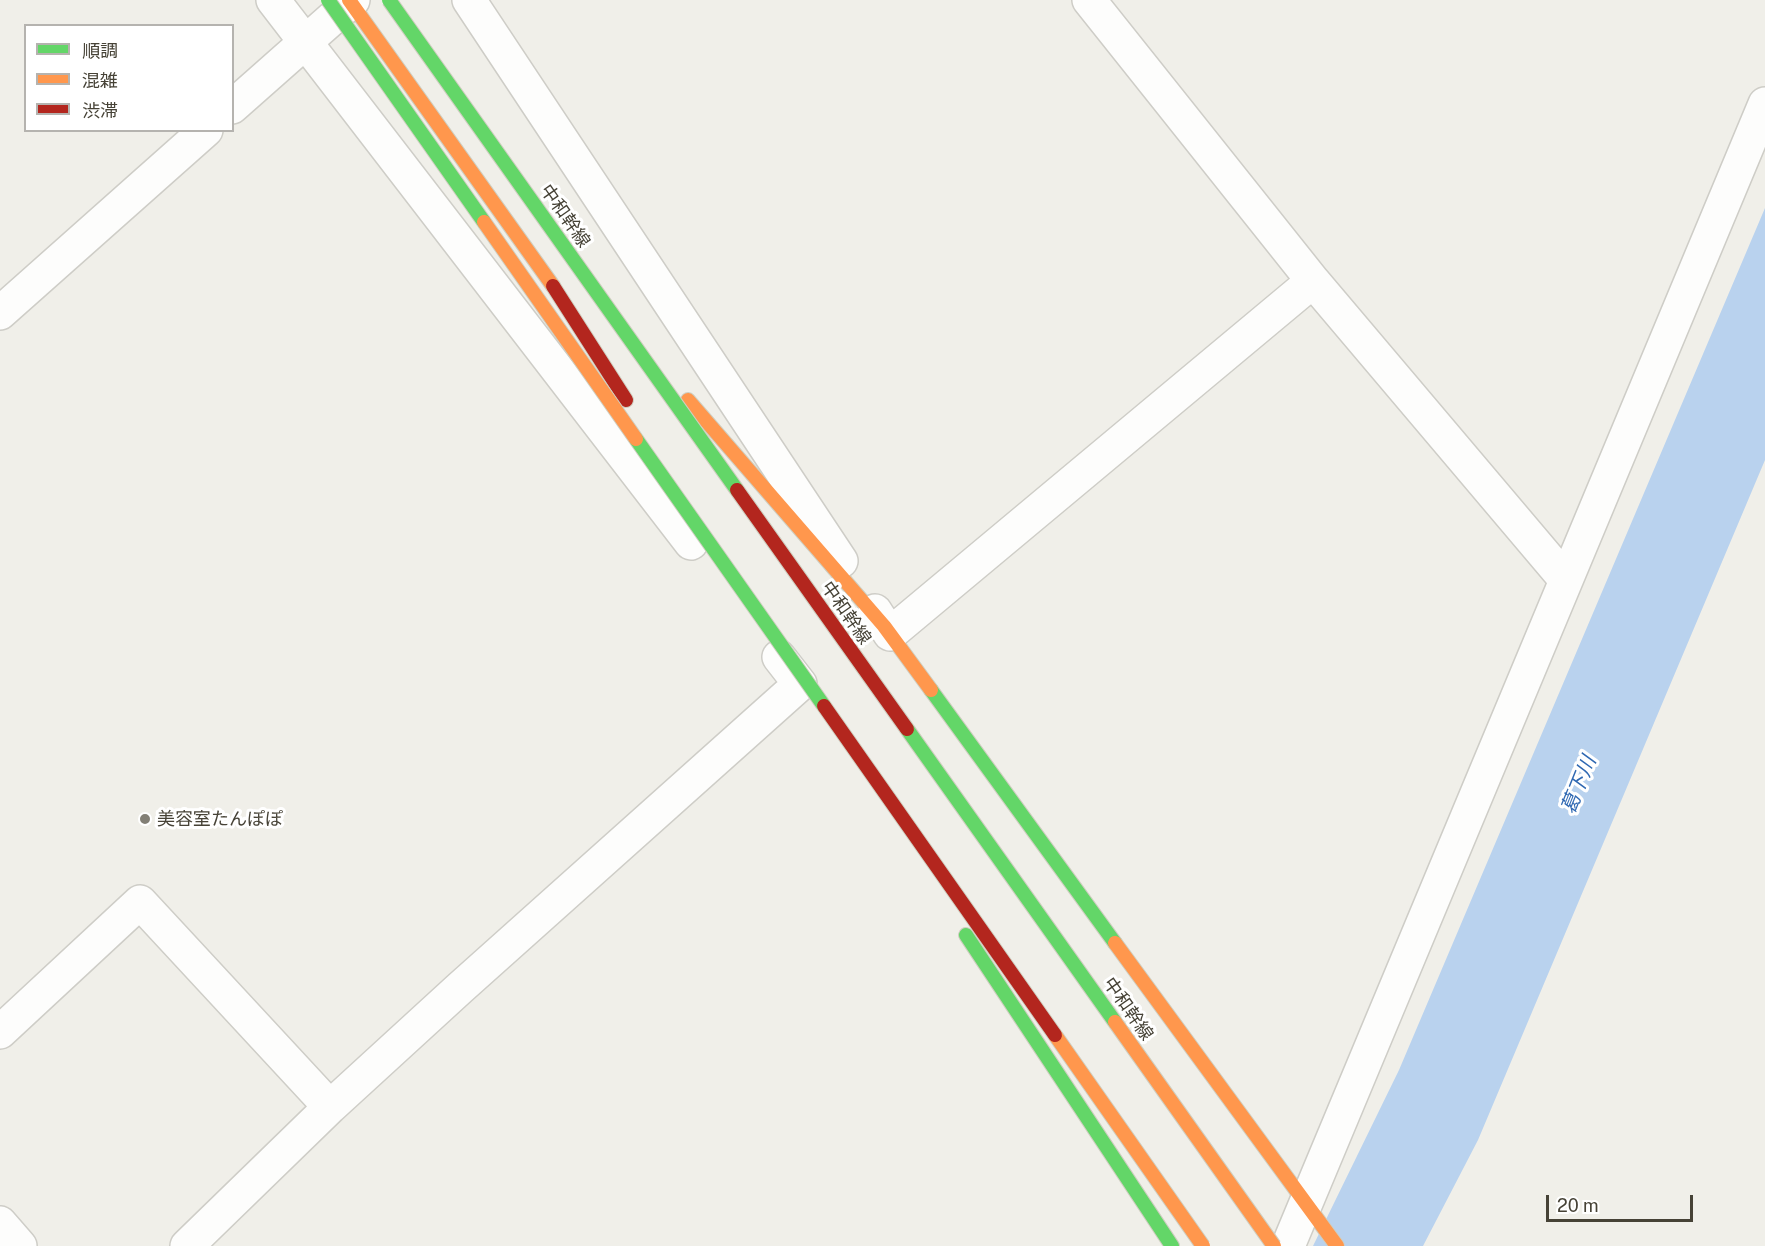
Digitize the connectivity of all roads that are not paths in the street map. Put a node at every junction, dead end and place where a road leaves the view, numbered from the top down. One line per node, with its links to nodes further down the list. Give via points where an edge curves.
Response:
1 (273, 0): 6 (street)
2 (388, 0): 7 (main road, 中和幹線, bridge)
3 (469, 0): 14 (street)
4 (1089, 0): 11 (street)
5 (345, 1): 6 (street); 15 (main road, via 575,317); 25 (main road, bridge)
6 (306, 42): 9 (street); 15 (street)
7 (430, 58): 14 (main road, via 619,321); 26 (main road, 中和幹線, bridge)
8 (1765, 104): 13 (street)
9 (234, 105)
10 (204, 132): 12 (street)
11 (1313, 281): 13 (street); 14 (street)
12 (0, 313)
13 (1566, 580): 20 (street)
14 (890, 634): 20 (main road)
15 (800, 684): 16 (main road); 19 (street)
16 (944, 901)
17 (957, 921): 24 (main road)
18 (0, 1032): 19 (street, via 140,902)
19 (330, 1107): 23 (street)
20 (1307, 1205): 27 (street); 28 (main road)
21 (0, 1223): 22 (street)
22 (20, 1246)
23 (187, 1246)
24 (1172, 1246)
25 (1203, 1246)
26 (1274, 1246)
27 (1288, 1246)
28 (1336, 1246)

